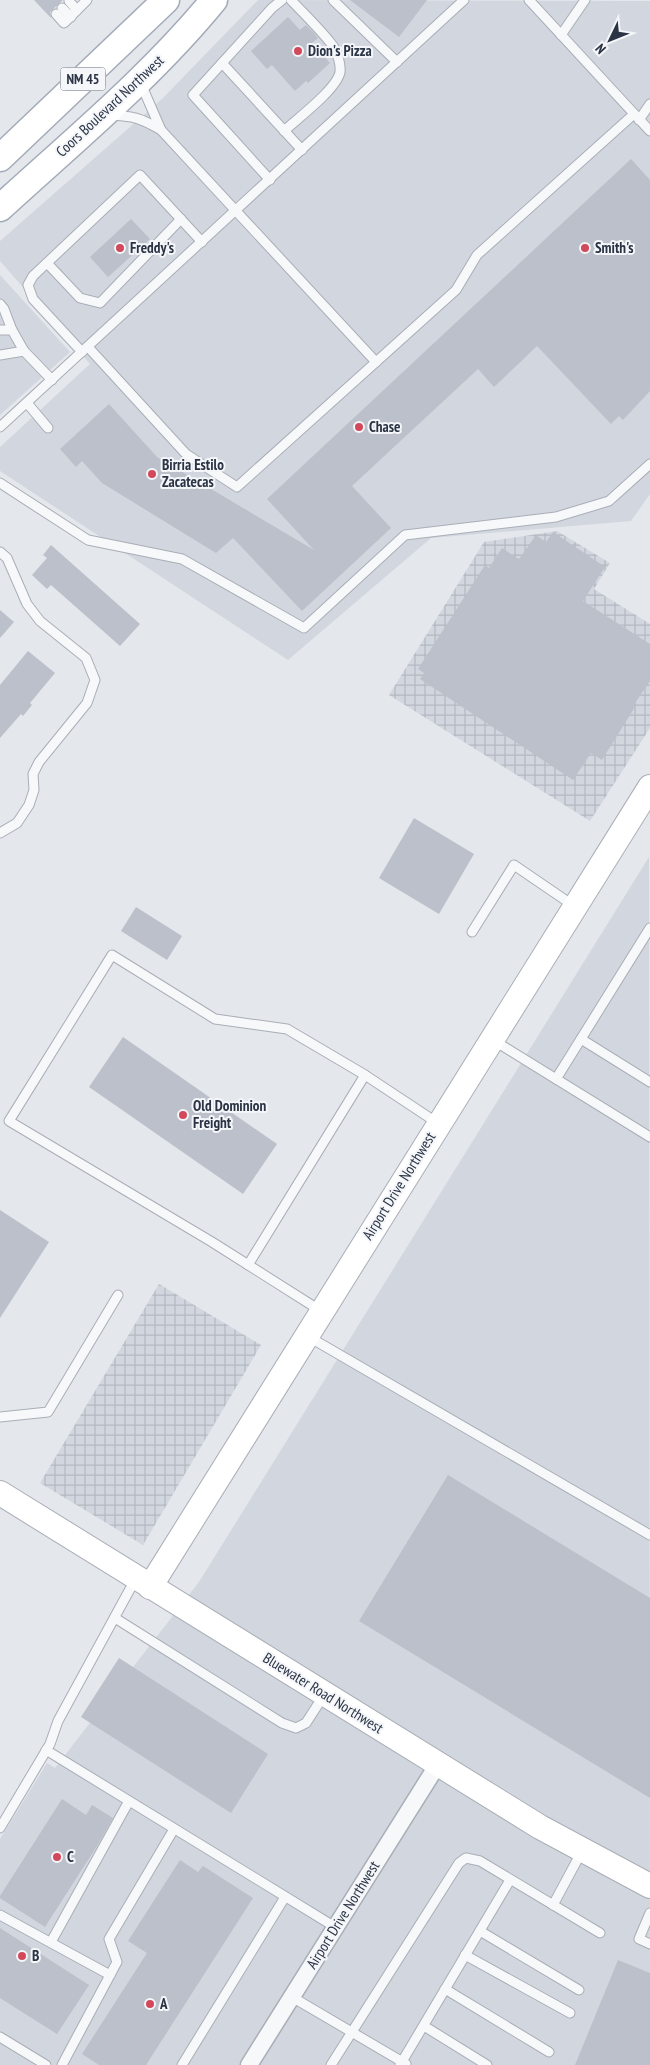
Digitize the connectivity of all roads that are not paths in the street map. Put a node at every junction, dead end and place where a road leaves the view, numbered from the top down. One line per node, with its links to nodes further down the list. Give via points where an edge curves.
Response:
1 (166, 0): 24 (main road, NM 45)
2 (175, 0): 12 (main road)
3 (214, 0): 12 (main road, Coors Boulevard Northwest / NM 45)
4 (282, 0): 15 (lane)
5 (291, 0): 21 (lane, via 334,47 340,71 325,94)
6 (333, 0): 14 (lane)
7 (464, 0): 14 (lane)
8 (528, 0): 13 (lane)
9 (585, 0): 13 (lane)
10 (80, 6): 11 (lane); 11 (lane, via 64,23)
11 (62, 8)
12 (194, 24): 16 (main road, Coors Boulevard Northwest / NM 45)
13 (561, 35): 19 (lane)
14 (397, 62): 23 (lane)
15 (222, 63): 21 (lane); 25 (lane, via 193,95)
16 (139, 80): 18 (main road, Coors Boulevard Northwest / NM 45); 20 (lane)
17 (650, 104): 19 (lane)
18 (102, 115): 20 (lane, via 131,116); 26 (main road, Coors Boulevard Northwest / NM 45)
19 (637, 117): 22 (lane); 37 (lane, via 477,255 456,290)
20 (161, 130): 27 (lane)
21 (284, 130): 23 (lane)
22 (650, 131)
23 (302, 150): 25 (lane)
24 (0, 158)
25 (270, 180): 27 (lane)
26 (0, 208)
27 (235, 212): 29 (lane); 37 (lane)
28 (181, 219): 29 (lane); 30 (lane, via 100,303 80,298); 30 (lane, via 140,175)
29 (202, 242): 34 (lane)
30 (47, 262): 34 (lane, via 28,286 33,299)
31 (0, 304): 33 (lane)
32 (0, 330): 33 (lane)
33 (12, 330): 35 (lane)
34 (85, 349): 37 (lane, via 186,454 237,487); 38 (lane)
35 (24, 351): 36 (lane); 38 (lane)
36 (0, 355)
37 (376, 362)
38 (52, 380): 39 (lane)
39 (26, 403): 40 (lane); 41 (lane)
40 (0, 427)
41 (48, 428)
42 (650, 464): 43 (lane, via 609,501 556,517 404,535 304,628 182,559 88,540)
43 (0, 483)
44 (0, 552): 46 (lane, via 7,558 27,604 40,621 86,658 95,680 88,703 39,762 33,774 34,790 29,805 17,823)
45 (649, 792): 47 (street, Airport Drive Northwest)
46 (0, 833)
47 (574, 907): 49 (lane, via 514,865); 50 (street, Airport Drive Northwest)
48 (650, 928): 51 (lane)
49 (472, 932)
50 (491, 1039): 53 (lane); 55 (street, Airport Drive Northwest)
51 (581, 1039): 53 (lane); 54 (lane)
52 (365, 1075): 55 (lane); 57 (lane); 57 (lane, via 286,1029 215,1019 112,955 60,1038 9,1121)
53 (556, 1079): 56 (lane)
54 (650, 1082)
55 (439, 1124): 59 (street, Airport Drive Northwest)
56 (650, 1136)
57 (248, 1265): 59 (lane)
58 (118, 1295): 61 (lane, via 48,1412)
59 (322, 1311): 60 (street, Airport Drive Northwest)
60 (307, 1336): 63 (lane); 64 (street, Airport Drive Northwest)
61 (0, 1417)
62 (0, 1493): 64 (street, Bluewater Road Northwest)
63 (650, 1535)
64 (143, 1582): 65 (lane); 66 (street, Bluewater Road Northwest)
65 (115, 1618): 66 (lane, via 282,1723 296,1728 306,1723); 67 (lane, via 58,1721)
66 (324, 1695): 68 (street, Bluewater Road Northwest)
67 (46, 1750): 69 (lane); 70 (lane)
68 (438, 1764): 72 (street, Bluewater Road Northwest); 79 (street, Airport Drive Northwest)
69 (129, 1801): 71 (lane); 82 (lane)
70 (0, 1828)
71 (174, 1829): 75 (lane); 85 (lane, via 109,1939 117,1962)
72 (582, 1850): 74 (street, Bluewater Road Northwest); 76 (lane)
73 (510, 1880): 76 (lane); 80 (lane); 91 (lane, via 480,1861 466,1858 458,1863)
74 (650, 1886)
75 (285, 1897): 79 (lane); 97 (lane)
76 (553, 1905): 81 (lane)
77 (650, 1913): 83 (lane, via 638,1939)
78 (0, 1915): 82 (lane)
79 (335, 1927): 88 (street, Airport Drive Northwest)
80 (480, 1931): 84 (lane); 87 (lane)
81 (600, 1933)
82 (51, 1942): 85 (lane)
83 (650, 1944)
84 (465, 1955): 86 (lane); 89 (lane)
85 (110, 1975): 96 (lane)
86 (445, 1989): 90 (lane); 93 (lane)
87 (579, 1990)
88 (292, 1997): 91 (lane); 98 (street, Airport Drive Northwest)
89 (570, 2014)
90 (424, 2026): 94 (lane); 100 (lane)
91 (352, 2031): 94 (lane); 99 (lane)
92 (0, 2037): 95 (lane)
93 (549, 2052)
94 (403, 2064)
95 (46, 2065)
96 (62, 2065)
97 (182, 2065)
98 (249, 2065)
99 (332, 2065)
100 (487, 2065)

